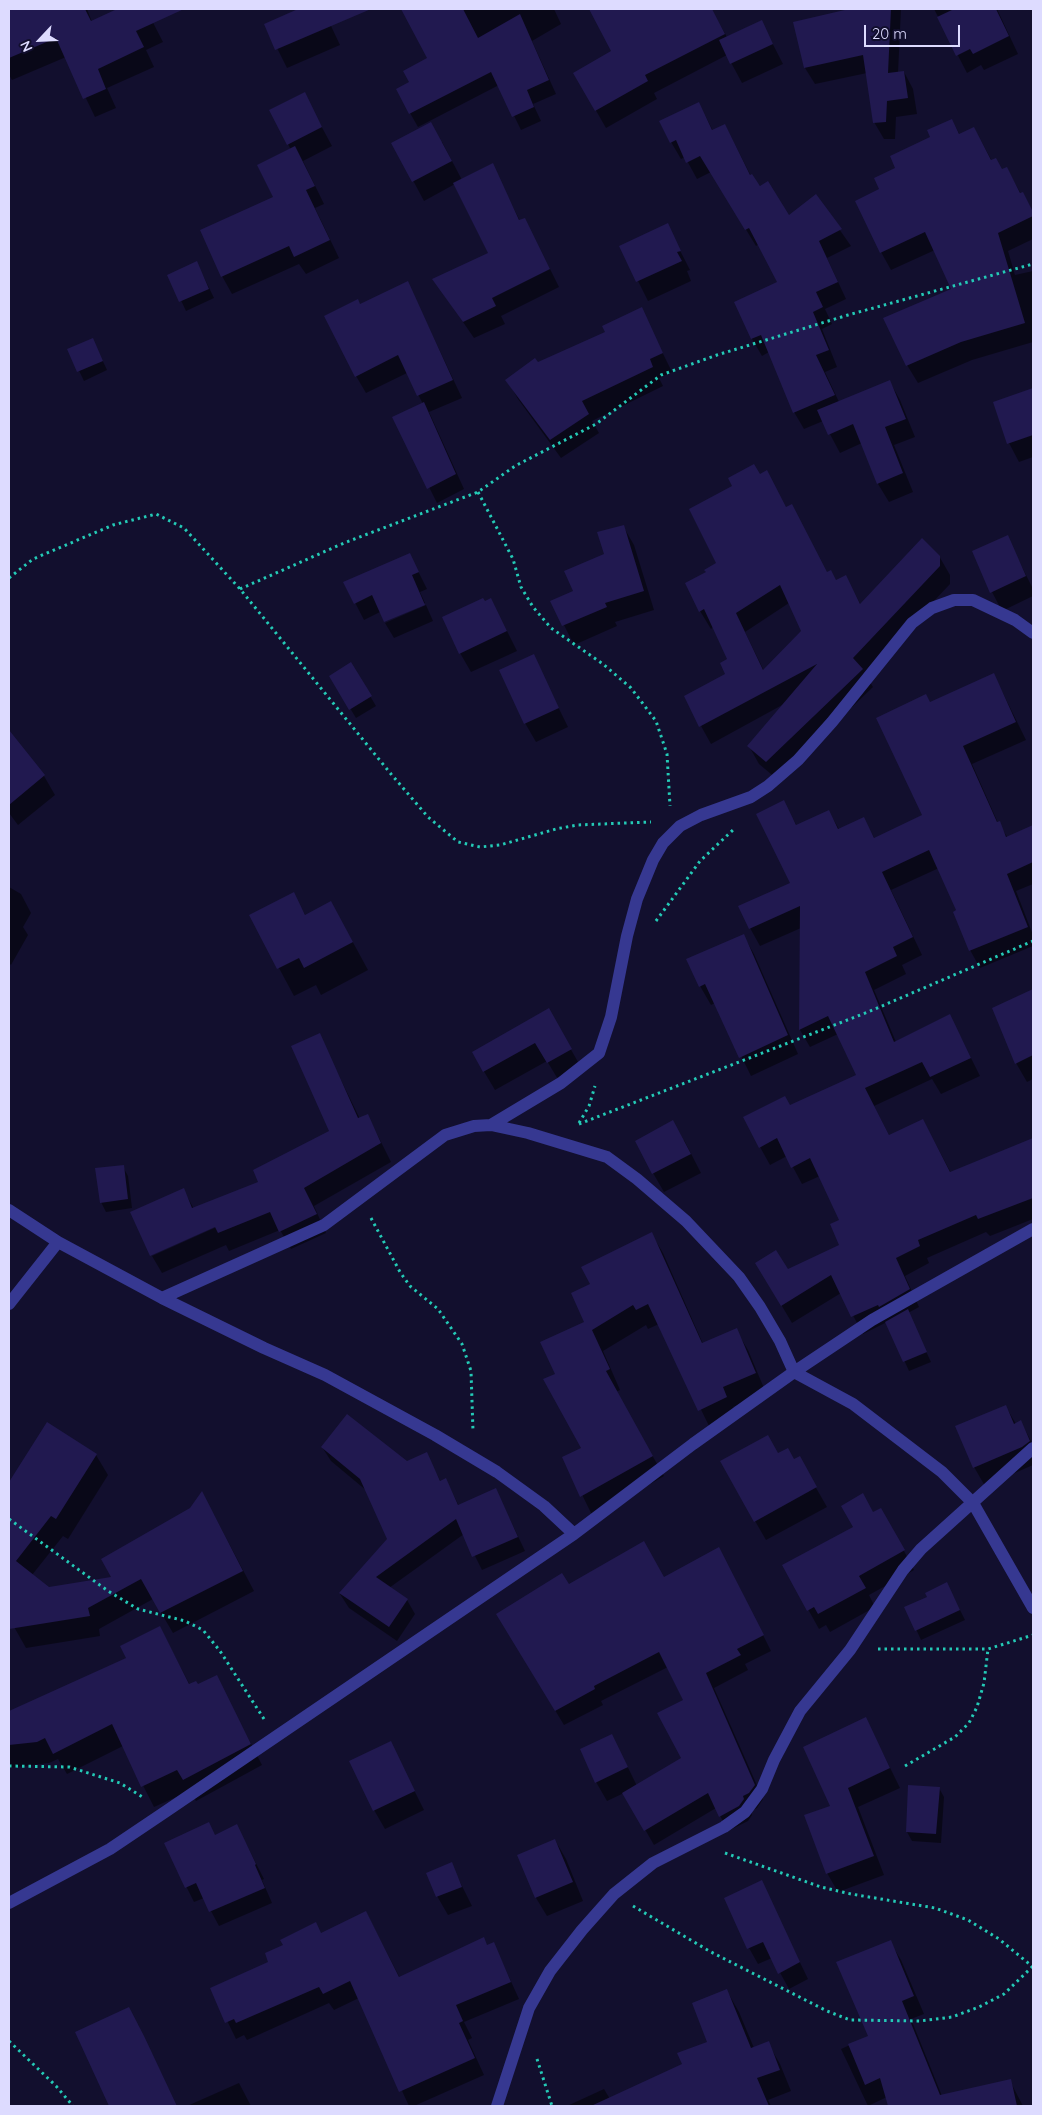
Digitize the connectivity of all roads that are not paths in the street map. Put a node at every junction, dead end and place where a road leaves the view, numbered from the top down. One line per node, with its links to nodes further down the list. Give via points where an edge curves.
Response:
1 (1033, 633): 2 (street, via 1015,620 973,600 954,600 932,608 912,623 893,644 868,680 798,760 751,798 701,815 680,826 663,843 637,899 611,1017 598,1053 561,1083)
2 (491, 1125): 6 (street, via 474,1126 445,1135 324,1225); 8 (street, via 607,1157 637,1179 698,1233 739,1277 780,1341)
3 (9, 1210): 5 (street)
4 (1033, 1229): 8 (street, via 872,1320)
5 (58, 1242): 6 (street); 7 (street)
6 (162, 1298): 11 (street, via 325,1375 470,1455 544,1506)
7 (9, 1304)
8 (794, 1372): 10 (street, via 853,1404 942,1472); 11 (street)
9 (1033, 1448): 10 (street)
10 (973, 1503): 12 (street); 14 (street, via 921,1549 903,1570 850,1650 800,1711 762,1789 745,1812 653,1863 614,1894 550,1970 529,2008)
11 (574, 1534): 13 (street, via 110,1849)
12 (1033, 1608)
13 (9, 1903)
14 (497, 2106)

